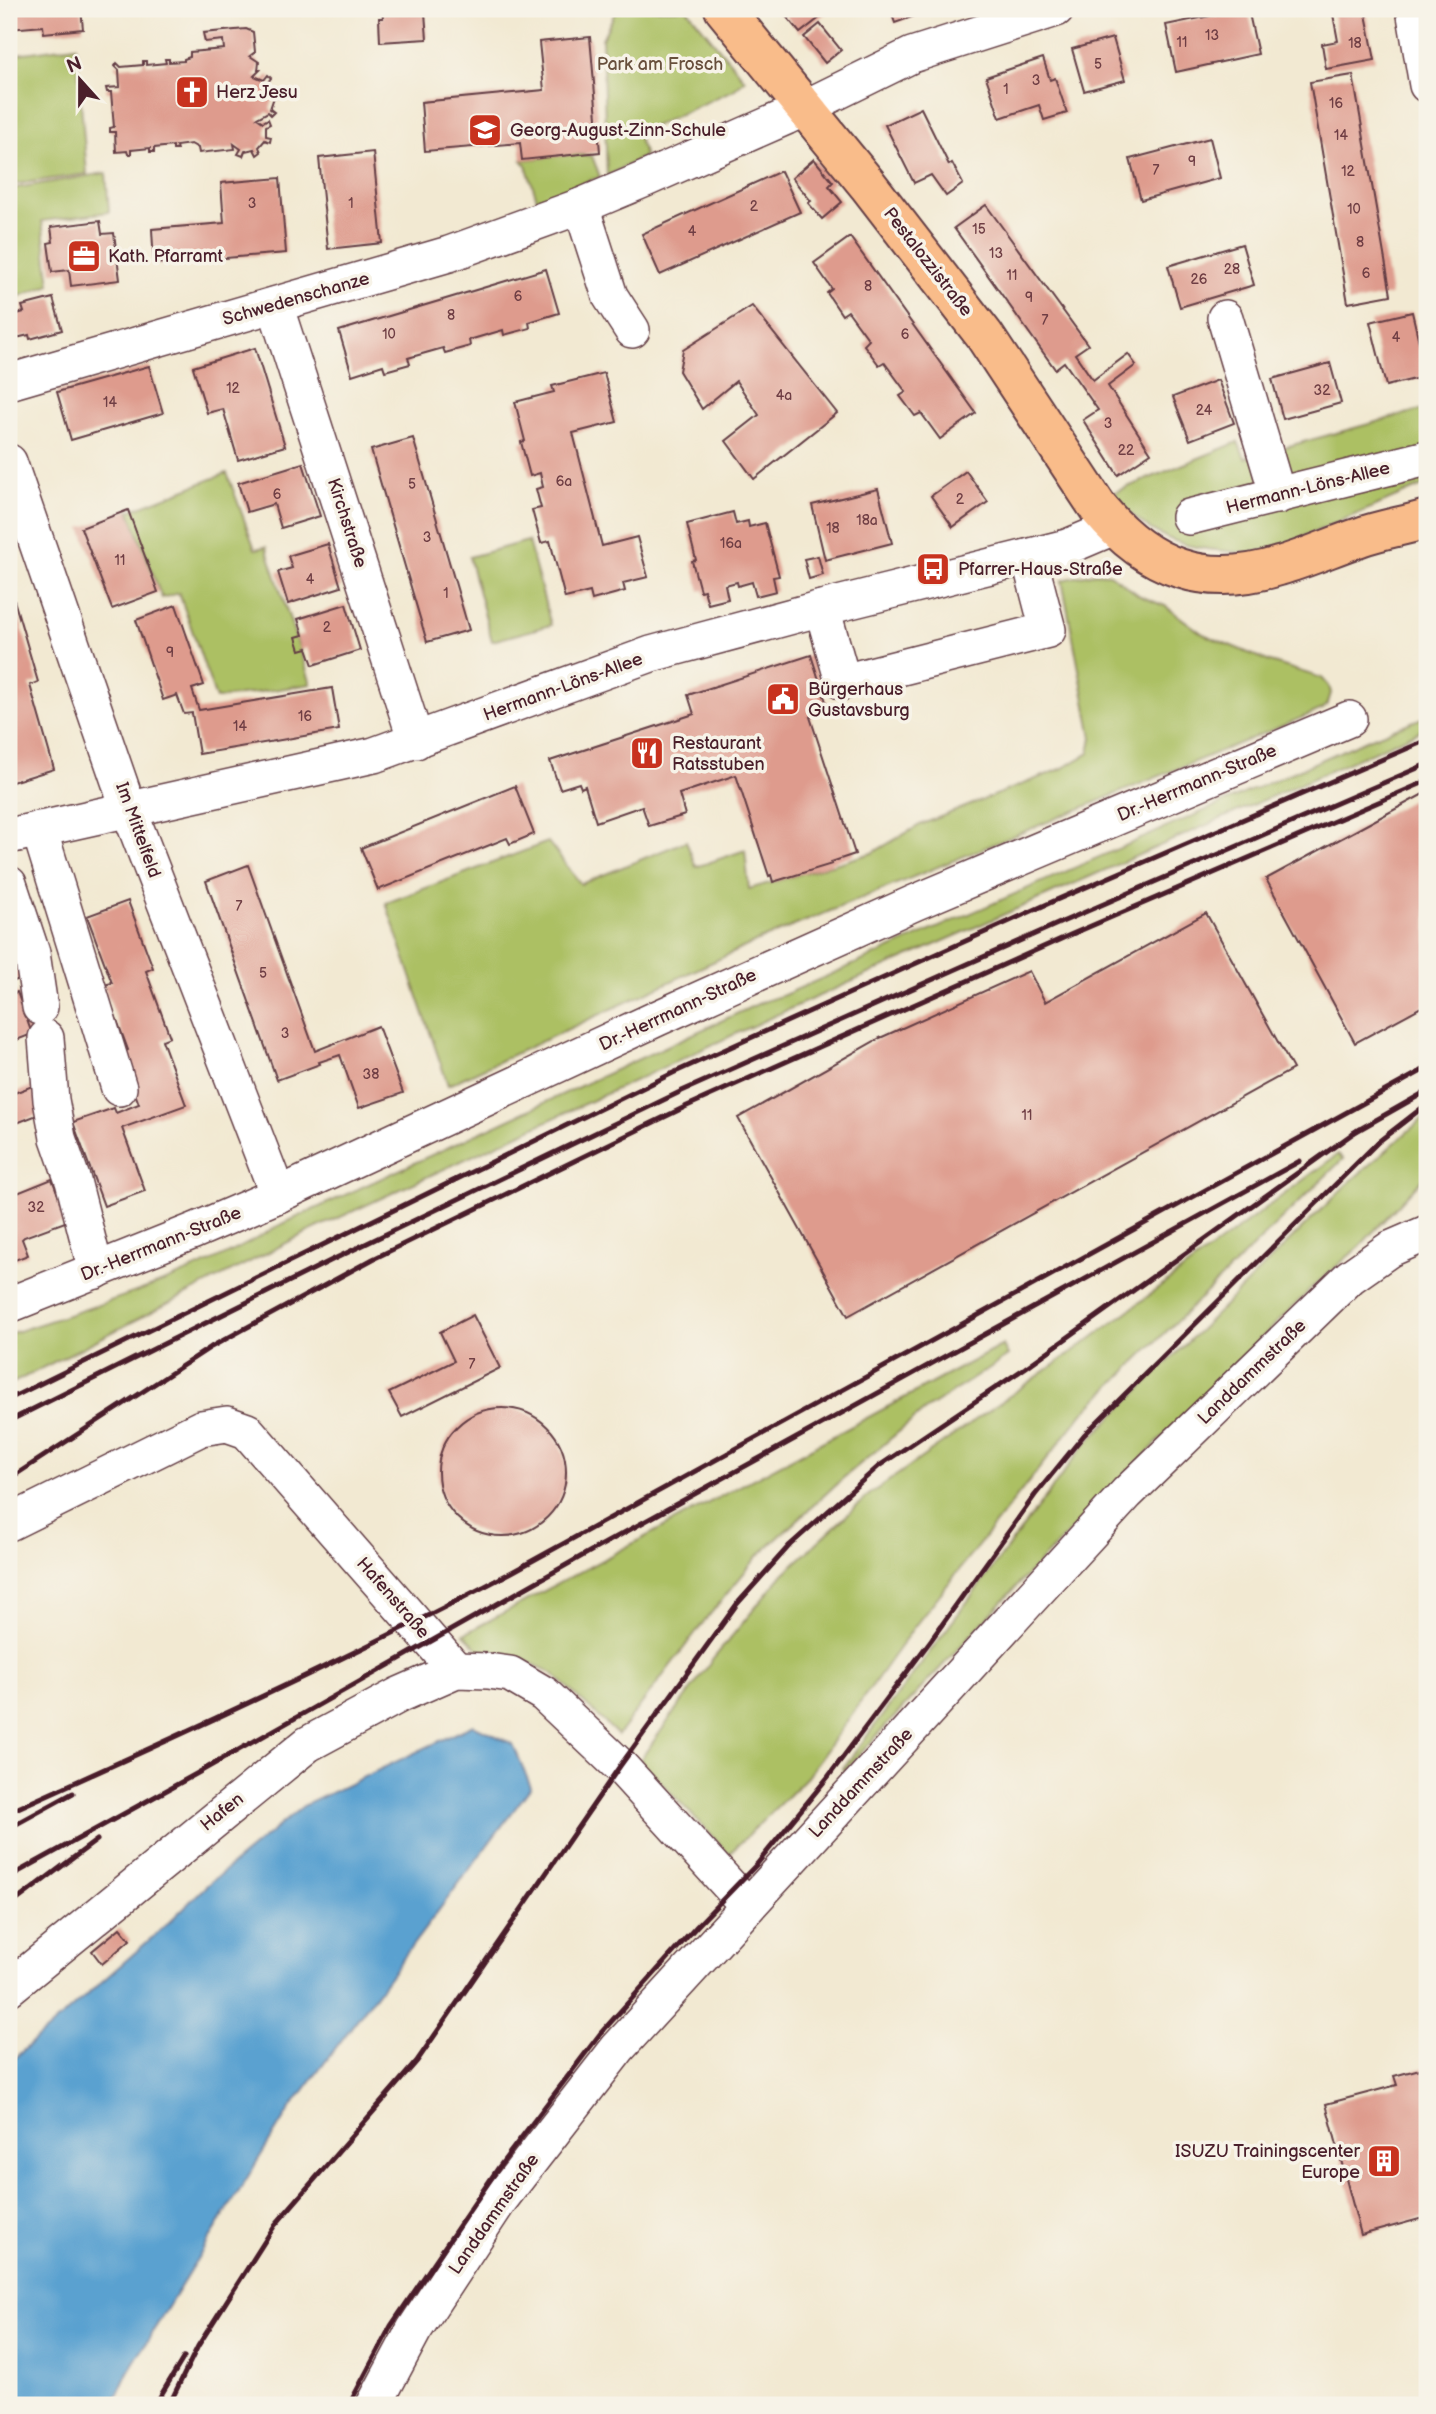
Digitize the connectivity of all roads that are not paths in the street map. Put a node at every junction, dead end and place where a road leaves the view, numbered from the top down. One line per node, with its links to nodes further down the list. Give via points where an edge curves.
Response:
1 (724, 9): 5 (main road, Pestalozzistraße)
2 (1056, 9): 5 (street, Schwedenschanze, via 912,55)
3 (1414, 9): 4 (street)
4 (1427, 85)
5 (804, 108): 6 (street, Schwedenschanze); 17 (main road, Pestalozzistraße, via 984,335)
6 (581, 206): 7 (street, Schwedenschanze, via 449,254); 9 (street, via 610,296)
7 (275, 305): 10 (street, Schwedenschanze); 22 (street, Kirchstraße)
8 (1225, 318): 13 (street)
9 (632, 330)
10 (9, 382)
11 (1427, 458): 13 (street, Hermann-Löns-Allee)
12 (9, 462): 23 (street, Im Mittelfeld)
13 (1278, 496): 15 (street, Hermann-Löns-Allee)
14 (1427, 497): 18 (main road)
15 (1189, 517)
16 (1427, 519): 18 (main road)
17 (1114, 527): 18 (main road, Pestalozzistraße, via 1167,565 1216,576 1245,575 1279,566); 19 (street, Hermann-Löns-Allee)
18 (1363, 536)
19 (1029, 557): 20 (street, Hermann-Löns-Allee); 20 (street, via 1048,630 843,682)
20 (822, 608): 22 (street, Hermann-Löns-Allee, via 652,654)
21 (1349, 719): 27 (street, Dr.-Herrmann-Straße, via 914,903)
22 (416, 741): 23 (street, Hermann-Löns-Allee, via 374,755)
23 (130, 810): 24 (street, Hermann-Löns-Allee); 27 (street, Im Mittelfeld)
24 (24, 833): 26 (street)
25 (9, 884): 29 (street, via 32,953 58,1138)
26 (119, 1088)
27 (278, 1195): 29 (street, Dr.-Herrmann-Straße)
28 (1427, 1233): 33 (street, Landdammstraße, via 1390,1249 1350,1277 1127,1493)
29 (96, 1271): 30 (street, Dr.-Herrmann-Straße)
30 (9, 1305)
31 (9, 1523): 32 (street, Hafenstraße, via 201,1428 227,1424 247,1431)
32 (457, 1670): 33 (street, via 510,1674 544,1694 620,1766); 34 (street, Hafen, via 308,1744)
33 (748, 1906): 35 (street, Landdammstraße, via 618,2048 499,2201 414,2330)
34 (9, 1988)
35 (374, 2405)

